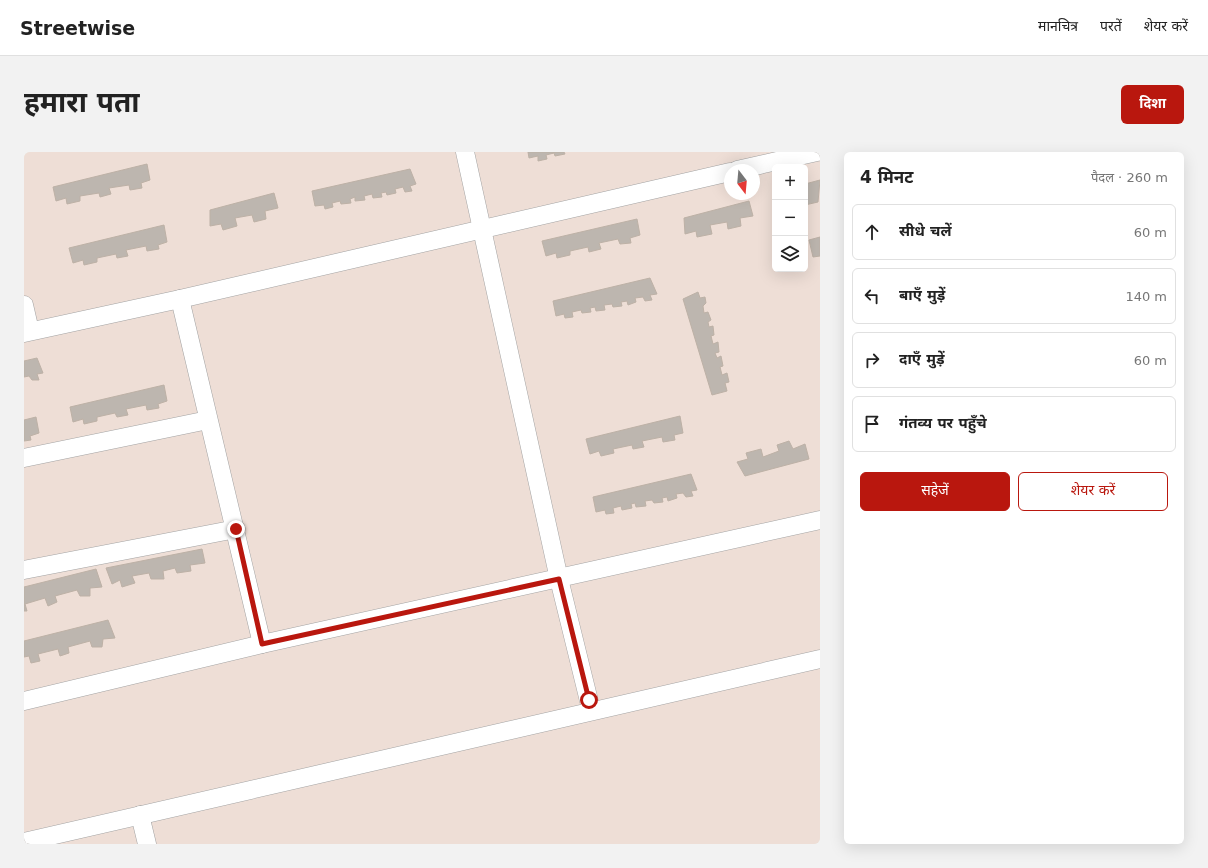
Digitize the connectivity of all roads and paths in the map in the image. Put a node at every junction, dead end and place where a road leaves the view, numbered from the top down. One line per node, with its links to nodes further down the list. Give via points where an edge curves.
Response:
1 (465, 152): 5 (street)
2 (817, 152): 3 (street)
3 (760, 165)
4 (724, 173): 5 (street)
5 (480, 228): 6 (street); 14 (street)
6 (180, 299): 8 (street); 9 (street)
7 (24, 305): 8 (street)
8 (27, 332)
9 (208, 420): 10 (street); 12 (street)
10 (24, 458)
11 (820, 520): 14 (street)
12 (236, 529): 13 (street); 15 (street)
13 (24, 570)
14 (559, 579): 15 (street); 18 (street)
15 (262, 644): 19 (street)
16 (820, 648): 18 (street)
17 (820, 659): 20 (street)
18 (589, 700): 21 (street)
19 (24, 701)
20 (140, 815): 22 (street); 23 (street)
21 (24, 830)
22 (24, 842)
23 (147, 844)

